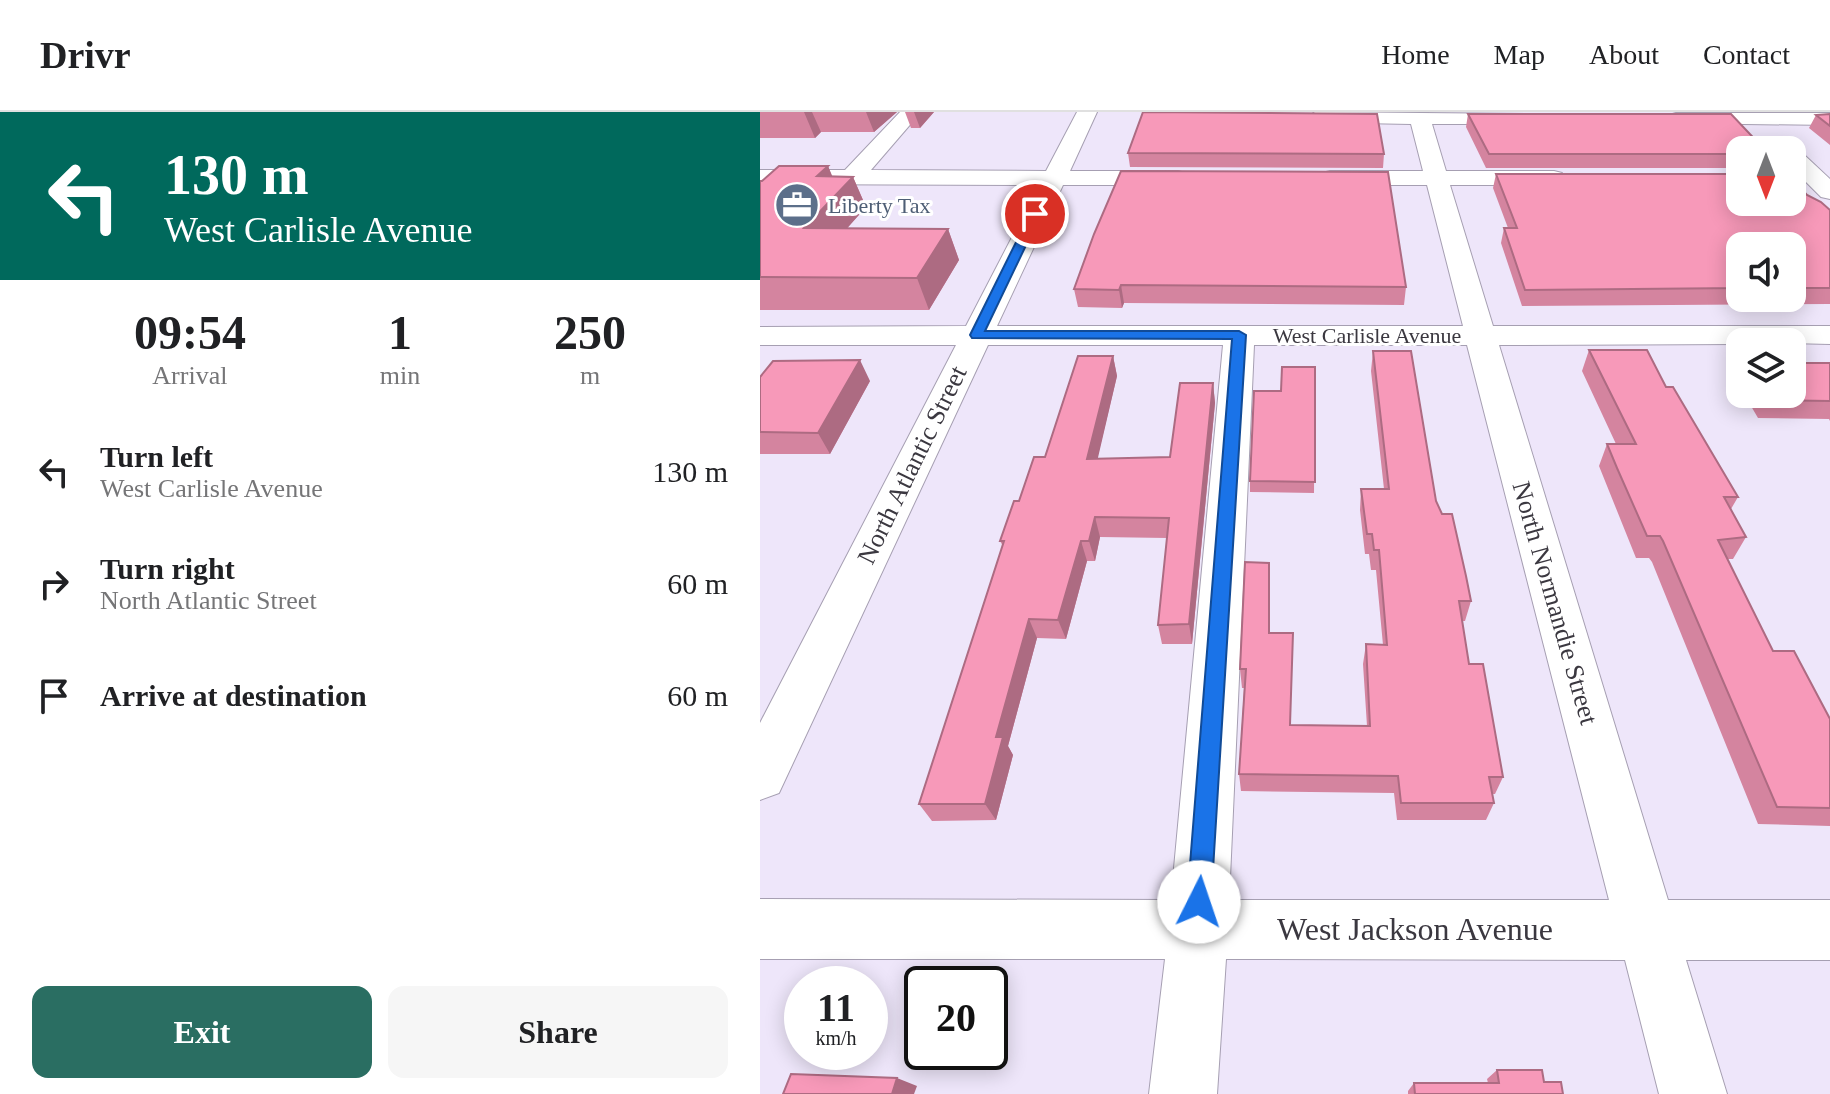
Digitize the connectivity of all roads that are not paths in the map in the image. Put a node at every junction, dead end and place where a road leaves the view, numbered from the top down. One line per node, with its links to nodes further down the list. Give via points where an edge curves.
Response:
1 (911, 112): 12 (street)
2 (1087, 112): 13 (street, North Atlantic Street)
3 (1419, 115): 5 (street); 6 (street); 16 (street, North Normandie Street)
4 (1749, 115): 7 (street); 8 (street); 9 (street)
5 (1297, 118)
6 (1549, 118)
7 (1657, 119)
8 (1830, 119)
9 (1771, 136)
10 (760, 177): 11 (street)
11 (788, 177): 12 (street); 18 (street)
12 (852, 177): 13 (street)
13 (1053, 178): 14 (street); 19 (street, North Atlantic Street)
14 (1198, 178)
15 (1306, 178): 16 (street)
16 (1436, 178): 17 (street); 21 (street, North Normandie Street)
17 (1585, 178)
18 (760, 204)
19 (977, 335): 20 (street, West Carlisle Avenue); 23 (street, West Carlisle Avenue); 24 (street, North Atlantic Street)
20 (1239, 335): 21 (street, West Carlisle Avenue); 26 (street)
21 (1479, 335): 22 (street, West Carlisle Avenue); 27 (street, North Normandie Street)
22 (1830, 335)
23 (760, 336)
24 (760, 776)
25 (760, 929): 26 (street, West Jackson Avenue)
26 (1198, 929): 27 (street, West Jackson Avenue); 29 (street)
27 (1648, 929): 28 (street, West Jackson Avenue); 30 (street, North Normandie Street)
28 (1830, 930)
29 (1183, 1094)
30 (1693, 1094)

